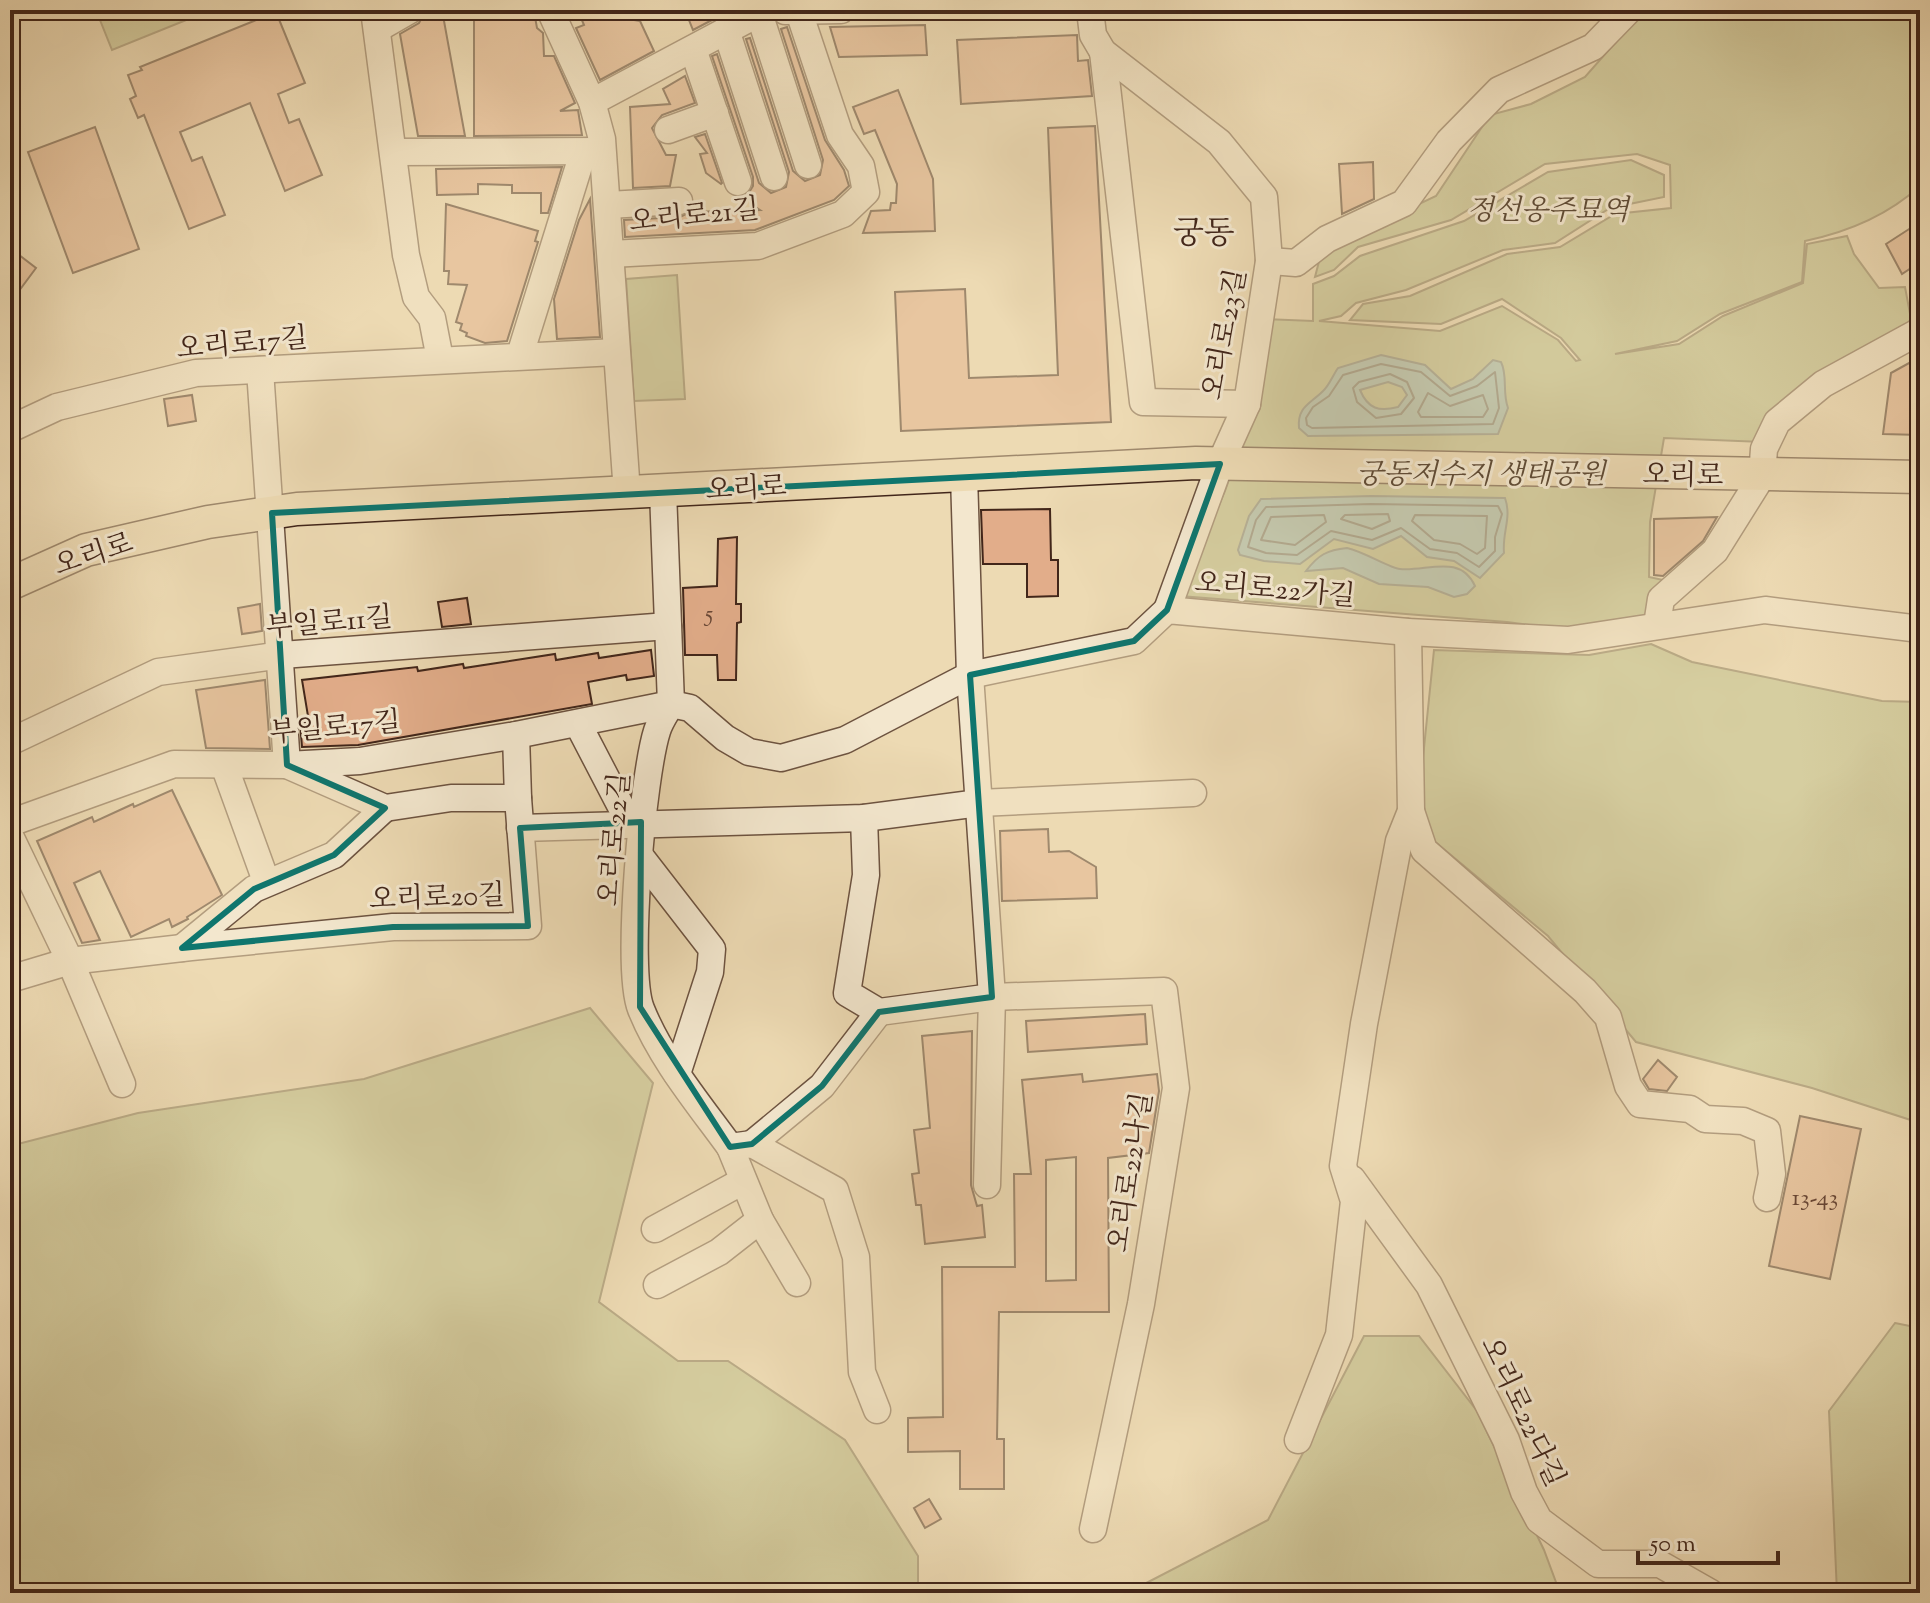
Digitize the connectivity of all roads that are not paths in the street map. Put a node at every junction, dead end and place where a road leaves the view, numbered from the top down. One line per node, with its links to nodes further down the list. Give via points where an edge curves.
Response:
1 (410, 10): 7 (street)
2 (550, 10): 12 (street, 오리로21길)
3 (841, 10): 6 (street)
4 (1090, 10): 10 (street, via 1093,35)
5 (1629, 10): 24 (street, 오리로23길, via 1593,47 1499,90 1449,141 1404,203 1327,239 1296,263)
6 (775, 11): 8 (street); 11 (street); 23 (street, 오리로21길, via 861,166 866,192 843,214 758,246)
7 (376, 19): 16 (street)
8 (726, 30): 9 (street); 13 (street)
9 (693, 49): 12 (street); 14 (street)
10 (1103, 52): 24 (street, 오리로23길, via 1219,142 1264,197); 30 (street, via 1143,402)
11 (787, 100): 13 (street); 18 (street)
12 (592, 102): 17 (street, 오리로21길)
13 (754, 116): 14 (street); 19 (street)
14 (718, 123): 15 (street); 20 (street)
15 (668, 130)
16 (395, 152): 17 (street); 28 (street, via 406,255 416,297 432,318)
17 (593, 152): 22 (street, 오리로21길); 27 (street)
18 (808, 165)
19 (774, 177)
20 (738, 182)
21 (679, 201): 22 (street)
22 (608, 205): 23 (street, 오리로21길)
23 (611, 254): 26 (street, 오리로21길)
24 (1269, 261): 30 (street, 오리로23길)
25 (1920, 331): 34 (street, via 1823,384 1777,422 1764,449)
26 (616, 352): 27 (street, 오리로17길); 37 (street, 오리로21길)
27 (520, 355): 28 (street, 오리로17길)
28 (440, 359): 29 (street, 오리로17길)
29 (260, 370): 31 (street, 오리로17길, via 196,373 57,407); 38 (street)
30 (1247, 404): 32 (street, 오리로23길)
31 (10, 429)
32 (1220, 464): 33 (main road, 오리로); 34 (main road, 오리로); 40 (street)
33 (964, 475): 36 (main road, 오리로); 46 (street)
34 (1762, 476): 35 (main road, 오리로); 41 (street, 오리로, via 1715,551 1661,599)
35 (1920, 477)
36 (663, 491): 37 (main road, 오리로); 42 (street, 오리로22길)
37 (627, 493): 38 (main road, 오리로)
38 (272, 513): 39 (main road, 오리로, via 86,550); 45 (street)
39 (10, 584)
40 (1167, 610): 44 (street, 오리로22가길); 46 (street, 오리로22가길, via 1134,641)
41 (1657, 625): 43 (street, 오리로22가길, via 1765,610); 44 (street, 오리로22가길, via 1568,640)
42 (668, 626): 45 (street, 부일로11길); 47 (street, 오리로22길)
43 (1920, 629)
44 (1408, 632): 57 (street)
45 (282, 655): 50 (street, 부일로11길, via 158,672); 52 (street)
46 (970, 675): 47 (street, 오리로22가길, via 845,740 781,758 749,752 690,708); 55 (street)
47 (671, 704): 48 (street, 부일로17길); 59 (street, 오리로22길, via 656,733)
48 (578, 724): 49 (street, 부일로17길); 59 (street)
49 (516, 735): 52 (street, 부일로17길, via 360,761); 54 (street, 오리로20길)
50 (10, 742)
51 (224, 765): 52 (street, 부일로17길); 60 (street, 부일로17길, via 174,764); 64 (street)
52 (287, 765): 56 (street)
53 (1193, 793): 55 (street)
54 (518, 798): 56 (street, via 451,798); 61 (street, 오리로20길)
55 (979, 803): 58 (street); 68 (street)
56 (385, 808): 64 (street, via 334,855)
57 (1411, 811): 73 (street, via 1399,841); 76 (street, via 1424,850 1608,1017 1628,1086 1640,1104 1690,1109 1705,1119 1743,1121 1767,1131 1772,1174)
58 (864, 818): 59 (street); 69 (street, via 866,875 847,993)
59 (635, 822): 61 (street); 63 (street, 오리로22길)
60 (10, 823)
61 (520, 828): 65 (street, 오리로20길, via 528,926 393,927)
62 (10, 836): 66 (street)
63 (640, 856): 70 (street, 오리로22길, via 640,1007); 70 (street, via 712,949 710,972)
64 (266, 881): 65 (street)
65 (182, 948): 66 (street, 오리로20길)
66 (70, 961): 67 (street); 71 (street)
67 (10, 979)
68 (992, 997): 69 (street, 오리로22나길); 75 (street); 83 (street, 오리로22나길, via 1164,991 1176,1088 1141,1304)
69 (879, 1012): 72 (street, via 822,1086)
70 (677, 1074): 72 (street, 오리로22길)
71 (122, 1084)
72 (741, 1145): 74 (street); 81 (street, 오리로22길, via 835,1190 856,1257 862,1372)
73 (1343, 1166): 82 (street, via 1354,1201 1339,1335); 84 (street, 오리로22다길, via 1429,1285 1506,1440 1539,1520 1598,1564 1660,1564)
74 (743, 1181): 77 (street); 78 (street)
75 (987, 1185)
76 (1767, 1198)
77 (760, 1220): 79 (street); 80 (street, via 719,1252)
78 (655, 1229)
79 (797, 1283)
80 (657, 1285)
81 (877, 1410)
82 (1298, 1440)
83 (1093, 1529)
84 (1711, 1593)

